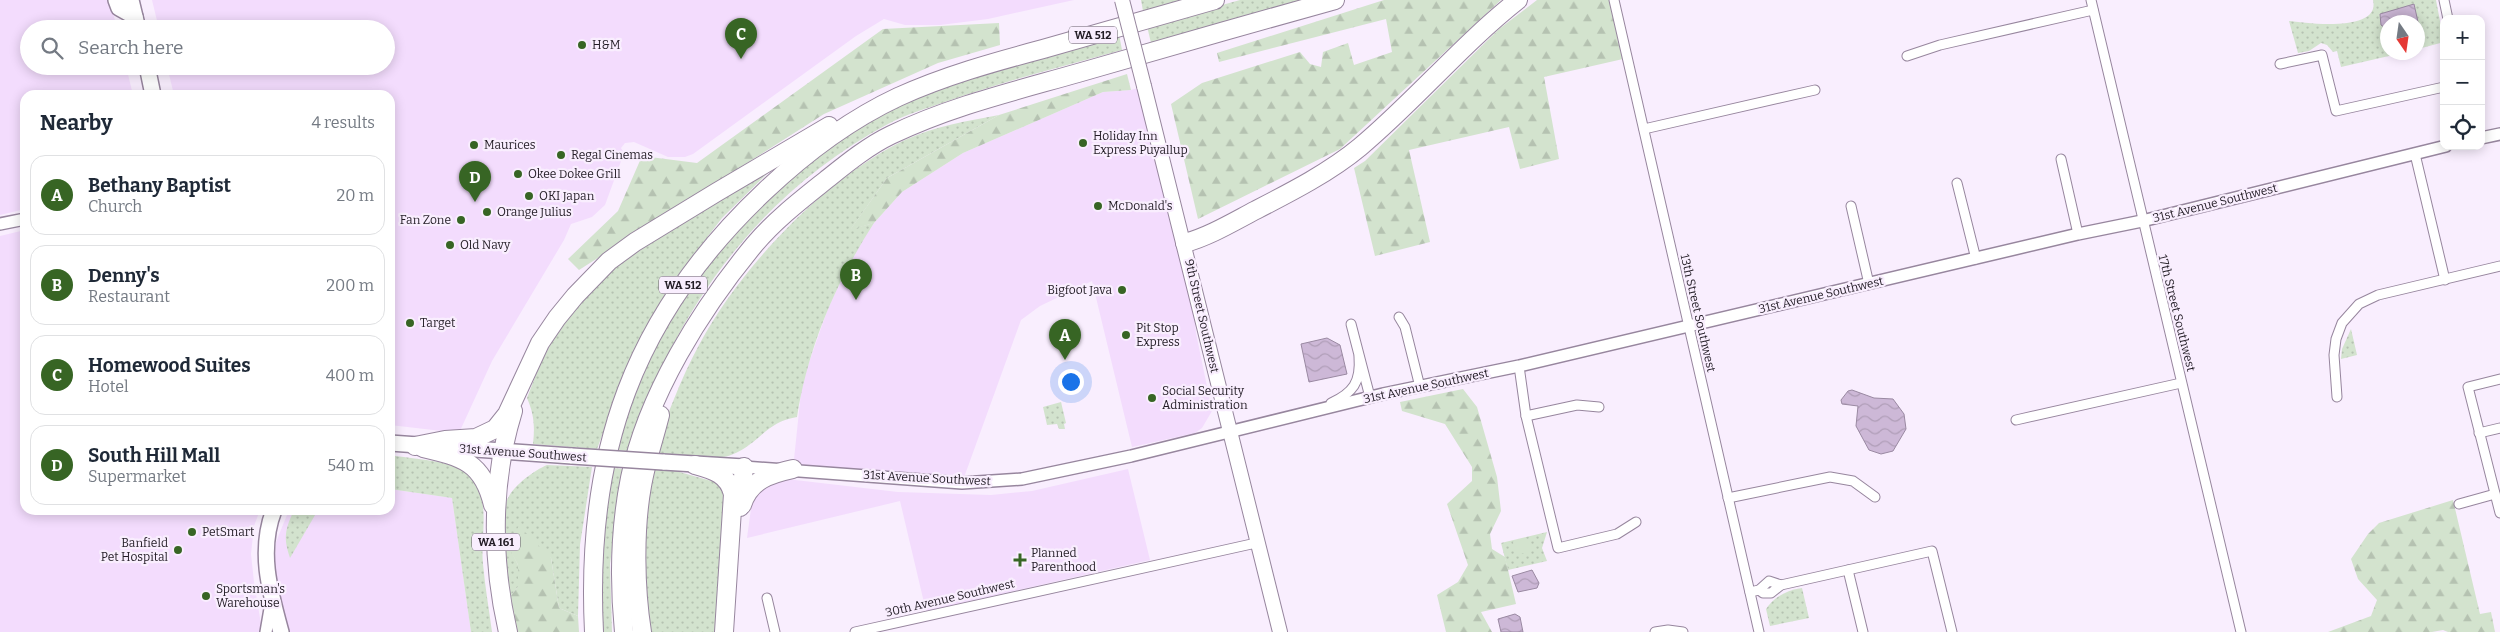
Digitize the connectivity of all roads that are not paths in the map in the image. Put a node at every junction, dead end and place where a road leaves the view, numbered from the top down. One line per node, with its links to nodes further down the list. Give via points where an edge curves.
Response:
1 (116, 0): 12 (main road, via 119,8)
2 (131, 0): 13 (main road)
3 (1122, 0): 33 (main road, 9th Street Southwest, bridge)
4 (1215, 0): 16 (highway, WA 512)
5 (1335, 0): 43 (highway, WA 512, via 966,104 888,136 843,166 790,209 756,243 717,293)
6 (1518, 0): 33 (highway, via 1344,159 1267,204)
7 (1614, 0): 21 (street, 13th Street Southwest)
8 (2091, 0): 10 (street, 17th Street Southwest)
9 (2444, 0): 11 (street)
10 (2093, 10): 14 (street, via 1940,45); 30 (street, 17th Street Southwest)
11 (2447, 15)
12 (133, 20)
13 (136, 20)
14 (1907, 56)
15 (2280, 64): 18 (street, via 2322,55 2336,111)
16 (970, 70): 45 (highway, via 908,87 854,112 635,242 609,261 575,296 540,344); 81 (highway, WA 512, via 896,98 820,145 737,217 664,312 628,385 602,474 593,551)
17 (149, 75): 19 (main road)
18 (2440, 87)
19 (152, 90)
20 (1815, 90): 21 (street)
21 (1644, 129): 40 (street, 13th Street Southwest)
22 (2500, 134): 23 (street)
23 (2485, 137)
24 (2440, 148): 25 (street, 31st Avenue Southwest)
25 (2415, 154): 30 (street, 31st Avenue Southwest); 36 (street)
26 (2062, 159): 32 (street)
27 (1957, 182): 34 (street)
28 (1851, 206): 37 (street)
29 (20, 220): 31 (street)
30 (2142, 221): 32 (street, 31st Avenue Southwest); 46 (street, 17th Street Southwest)
31 (0, 224)
32 (2078, 234): 34 (street, 31st Avenue Southwest)
33 (1185, 243): 55 (main road, 9th Street Southwest)
34 (1976, 259): 37 (street, 31st Avenue Southwest)
35 (2500, 266): 36 (street)
36 (2445, 280): 48 (street, via 2372,297 2359,304 2338,331 2335,346)
37 (1869, 284): 40 (street, 31st Avenue Southwest)
38 (1399, 317): 47 (street, via 1405,327)
39 (1351, 324): 41 (street)
40 (1688, 326): 42 (street, 31st Avenue Southwest); 65 (street, 13th Street Southwest)
41 (1359, 357): 49 (street); 51 (street, via 1358,380 1353,390)
42 (1519, 366): 47 (street, 31st Avenue Southwest); 52 (street)
43 (671, 370): 82 (highway, WA 512, via 647,421 630,476 622,572); 83 (highway, via 642,487 638,566)
44 (2500, 379): 56 (street, via 2468,387)
45 (522, 382): 58 (highway, via 507,414 487,434); 59 (highway)
46 (2181, 382): 53 (street); 94 (street, 17th Street Southwest)
47 (1420, 387): 49 (street, 31st Avenue Southwest)
48 (2337, 396)
49 (1370, 397): 51 (street, 31st Avenue Southwest)
50 (1599, 407): 52 (street, via 1577,404)
51 (1314, 411): 55 (street, 31st Avenue Southwest)
52 (1526, 416): 69 (street, via 1558,548 1617,534)
53 (2016, 420)
54 (2500, 428): 56 (street)
55 (1230, 432): 62 (street, 31st Avenue Southwest, via 1048,474 992,483); 72 (main road, 9th Street Southwest)
56 (2480, 433): 63 (street)
57 (395, 444): 58 (main road, 31st Avenue Southwest)
58 (415, 446): 59 (main road, 31st Avenue Southwest); 71 (highway, via 464,460 478,470 488,487)
59 (503, 451): 60 (main road, 31st Avenue Southwest, bridge); 71 (highway, WA 161)
60 (695, 465): 61 (main road, 31st Avenue Southwest); 84 (highway, via 724,476 733,494)
61 (744, 467): 62 (street, 31st Avenue Southwest); 70 (highway)
62 (793, 469): 70 (highway, via 770,474 753,486 744,500)
63 (2495, 494): 66 (street); 67 (street)
64 (1875, 497): 65 (street, via 1853,481 1830,476)
65 (1728, 498): 74 (street, 13th Street Southwest)
66 (2459, 504)
67 (2500, 513)
68 (272, 515): 76 (main road, via 266,548)
69 (1636, 522)
70 (738, 525): 85 (highway)
71 (496, 526): 80 (highway, WA 161, via 498,574)
72 (1256, 543): 77 (street, 30th Avenue Southwest); 88 (main road, 9th Street Southwest)
73 (1848, 570): 74 (street, via 1782,585 1771,593); 92 (street); 93 (street, via 1932,551)
74 (1754, 591): 91 (street, 13th Street Southwest)
75 (768, 598): 86 (street)
76 (272, 599): 78 (street); 79 (main road)
77 (887, 628): 87 (street, 30th Avenue Southwest)
78 (266, 632)
79 (281, 632)
80 (508, 632)
81 (594, 632)
82 (624, 632)
83 (642, 632)
84 (724, 632)
85 (732, 632)
86 (775, 632)
87 (855, 632)
88 (1280, 632)
89 (1655, 632): 90 (street)
90 (1683, 632)
91 (1759, 632)
92 (1863, 632)
93 (1952, 632)
94 (2241, 632)

